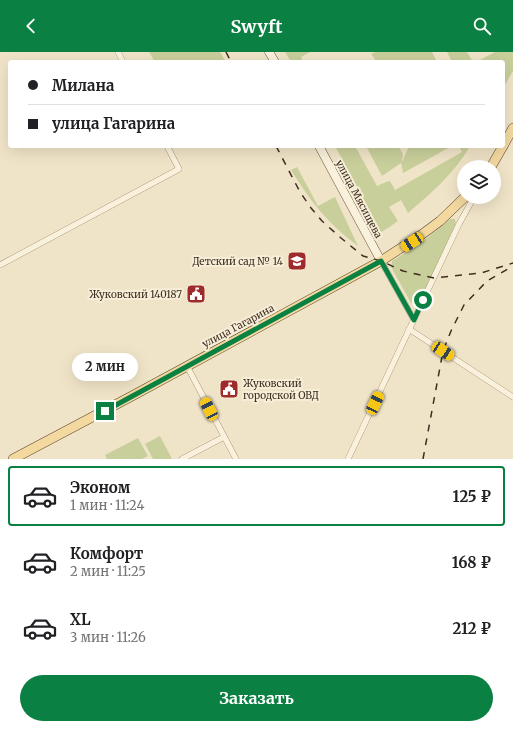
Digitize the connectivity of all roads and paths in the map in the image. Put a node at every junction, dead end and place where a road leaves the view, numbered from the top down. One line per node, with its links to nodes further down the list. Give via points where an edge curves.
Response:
1 (513, 128): 2 (main road)
2 (505, 142)
3 (168, 148): 10 (street, via 179,169)
4 (321, 148): 9 (main road, улица Мясищева)
5 (502, 148): 6 (main road)
6 (495, 160)
7 (458, 204): 9 (main road, улица Гагарина, via 440,221)
8 (470, 204): 11 (street)
9 (381, 261): 11 (street); 13 (main road, улица Гагарина)
10 (0, 265)
11 (414, 320): 12 (street)
12 (410, 329): 14 (street); 19 (street)
13 (187, 366): 15 (street); 16 (main road, улица Гагарина)
14 (513, 397)
15 (224, 437): 17 (street); 18 (street)
16 (13, 459)
17 (182, 459)
18 (236, 459)
19 (348, 459)

